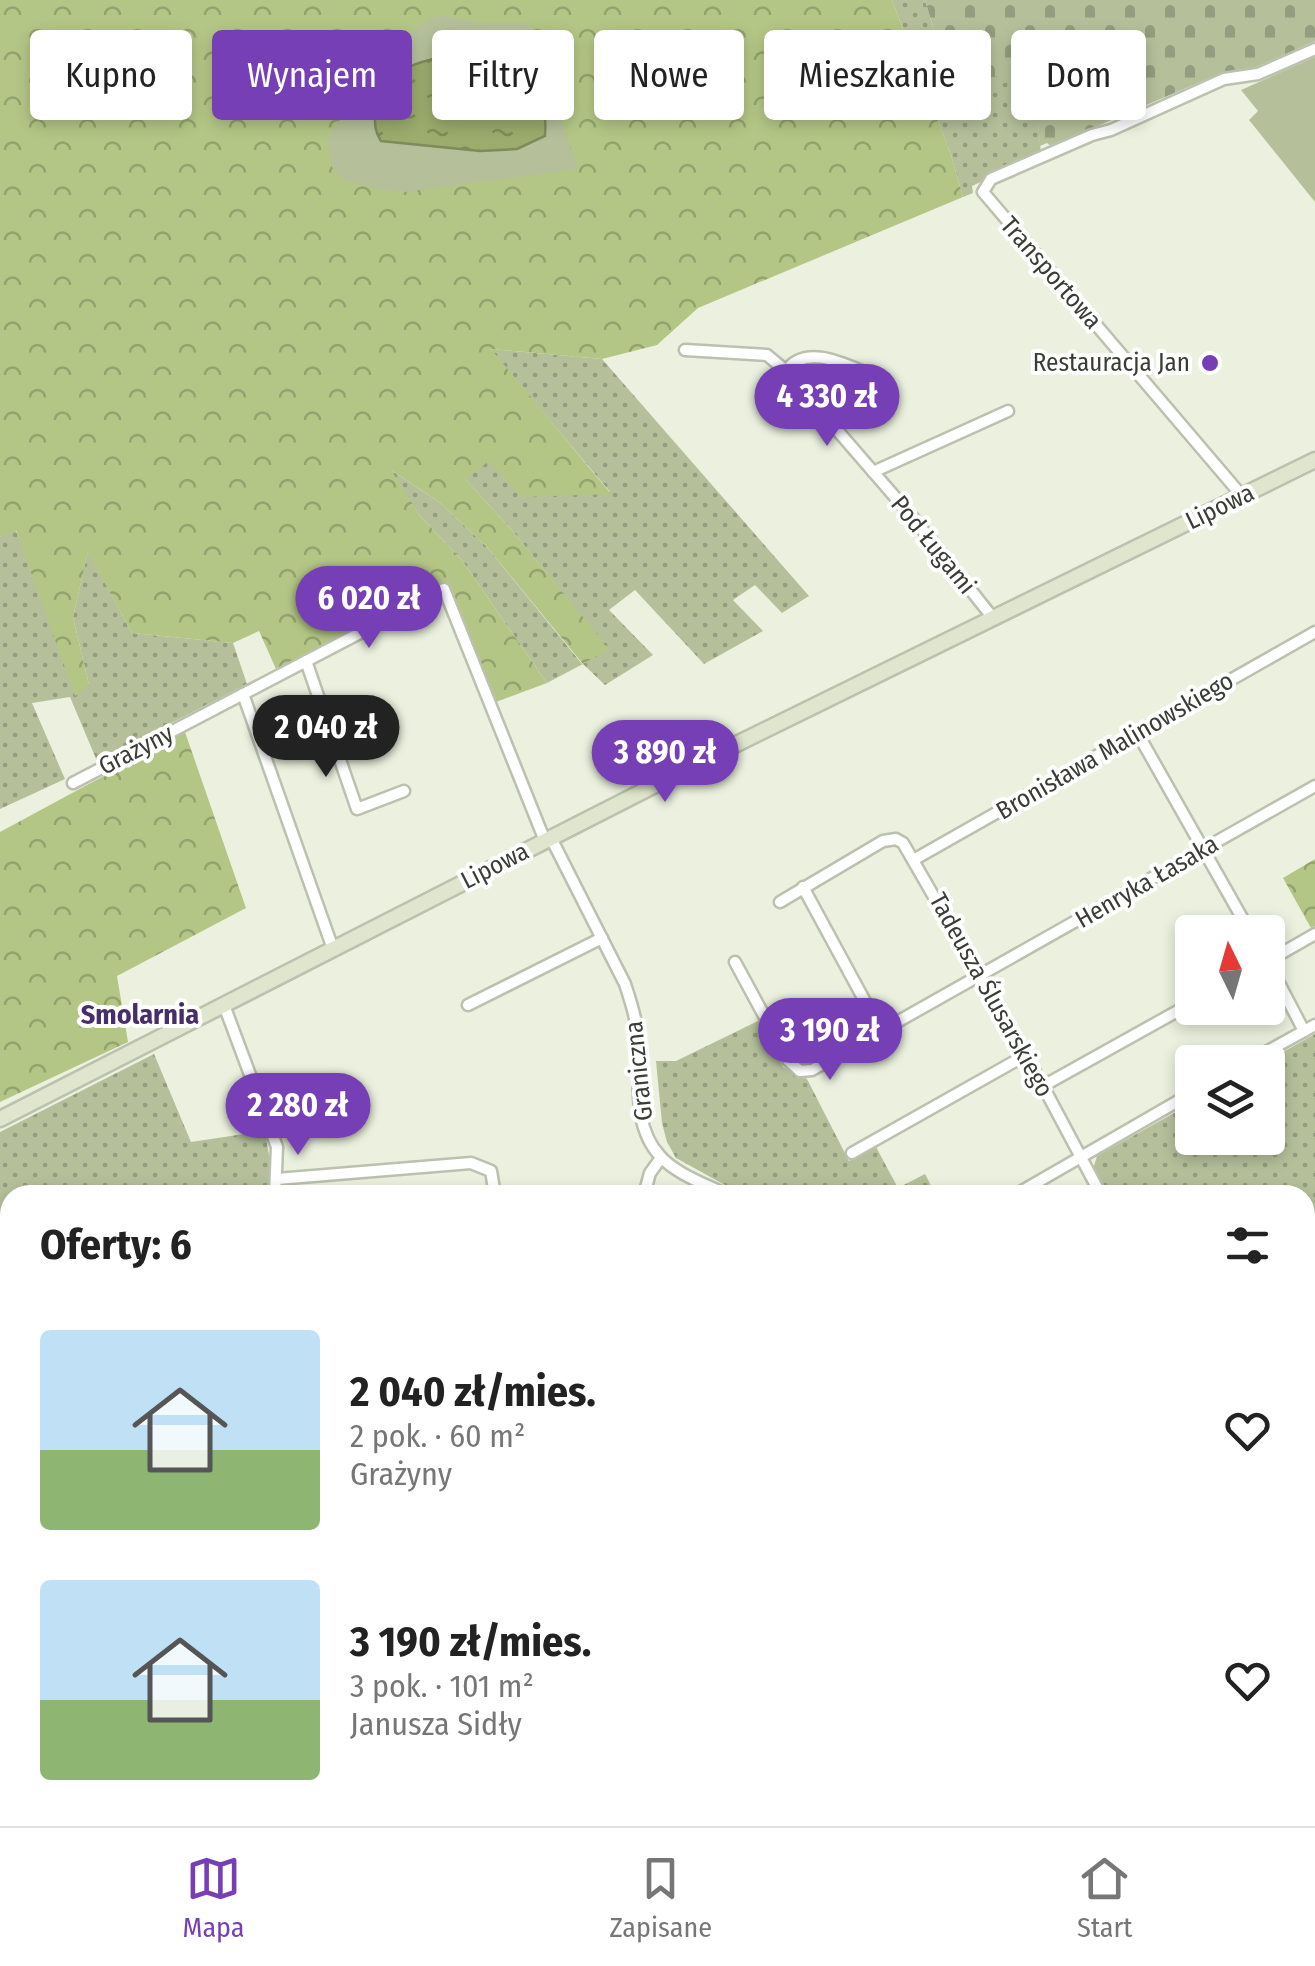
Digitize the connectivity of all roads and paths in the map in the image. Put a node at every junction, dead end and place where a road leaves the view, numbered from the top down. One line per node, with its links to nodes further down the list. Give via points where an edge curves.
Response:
1 (1315, 49): 8 (street, Transportowa, via 1258,74 1224,79 991,179 983,192)
2 (685, 350): 3 (street, Pod Ługami, via 767,355)
3 (786, 371): 4 (street, via 818,356); 7 (street, Pod Ługami)
4 (874, 376)
5 (1008, 411): 7 (street, Pod Ługami)
6 (1315, 460): 8 (main road, Lipowa)
7 (873, 472): 9 (street, Pod Ługami)
8 (1242, 496): 9 (main road, Lipowa)
9 (993, 618): 17 (main road, Lipowa)
10 (1315, 632): 13 (street, Bronisława Malinowskiego)
11 (306, 661): 12 (street, Grażyny); 16 (street, via 357,808); 17 (street, Grażyny, via 444,589)
12 (243, 694): 14 (street, Grażyny); 25 (street)
13 (1138, 734): 18 (street); 19 (street, Bronisława Malinowskiego)
14 (73, 783)
15 (1315, 786): 18 (street, Henryka Łasaka)
16 (404, 791)
17 (548, 839): 24 (street, Graniczna); 25 (main road, Lipowa)
18 (1203, 850): 22 (street); 28 (street, Henryka Łasaka)
19 (915, 859): 20 (street, Tadeusza Ślusarskiego, via 896,839 883,842); 28 (street, Tadeusza Ślusarskiego)
20 (803, 887): 21 (street); 34 (street)
21 (780, 902)
22 (1240, 915)
23 (1315, 934): 26 (street)
24 (602, 938): 30 (street); 42 (street, Graniczna, via 632,1002 643,1127)
25 (333, 949): 31 (main road, Lipowa)
26 (1285, 952)
27 (735, 962): 34 (street, Henryka Łasaka, via 796,1069 812,1070)
28 (979, 977): 34 (street, Henryka Łasaka); 36 (street, Tadeusza Ślusarskiego)
29 (1285, 989): 33 (street)
30 (468, 1004)
31 (224, 1005): 39 (main road, Lipowa); 43 (street, via 277,1148)
32 (1175, 1012): 37 (street)
33 (1310, 1028): 35 (street)
34 (881, 1031)
35 (1279, 1045)
36 (1026, 1055): 37 (street, Tadeusza Ślusarskiego); 40 (street)
37 (1043, 1086): 41 (street, Tadeusza Ślusarskiego)
38 (1175, 1103): 41 (street)
39 (0, 1118)
40 (852, 1154)
41 (1080, 1156): 48 (street); 49 (street, Tadeusza Ślusarskiego)
42 (661, 1158): 46 (street); 47 (street)
43 (277, 1180): 44 (street); 45 (street, via 471,1163 491,1171)
44 (276, 1185)
45 (493, 1185)
46 (647, 1185)
47 (709, 1185)
48 (1032, 1185)
49 (1096, 1185)

